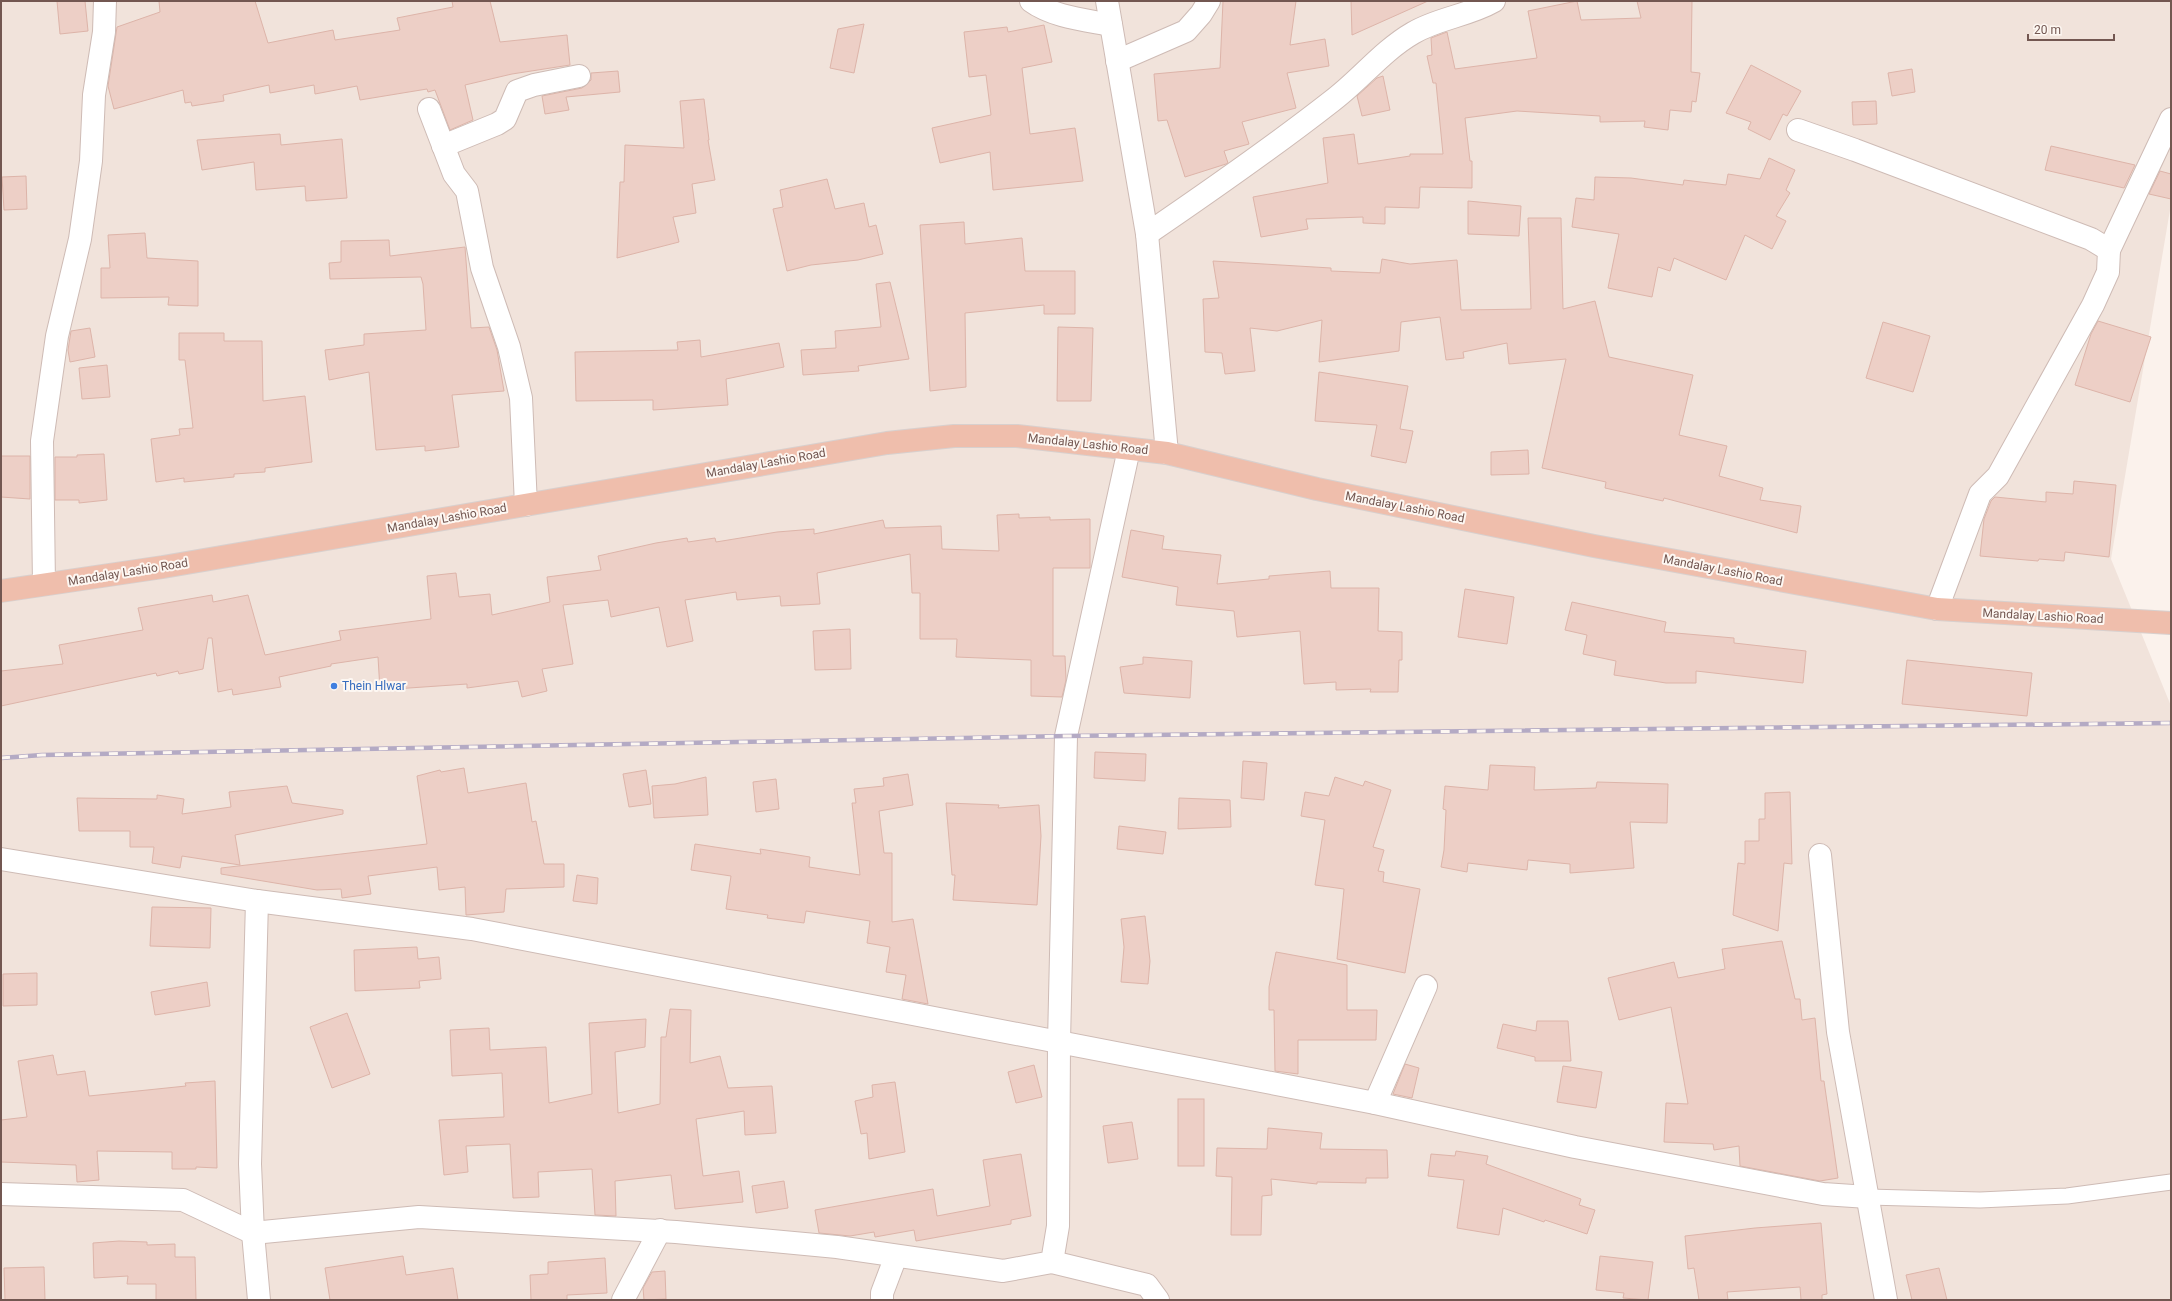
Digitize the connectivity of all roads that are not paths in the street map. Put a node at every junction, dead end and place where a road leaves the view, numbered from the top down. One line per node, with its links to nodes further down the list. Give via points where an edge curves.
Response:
1 (105, 1): 18 (street, via 104,32 94,95 90,169 80,239 57,336 42,441)
2 (1031, 1): 6 (street, via 1037,6 1065,15)
3 (1107, 1): 6 (street)
4 (1208, 1): 7 (street, via 1201,14 1186,30)
5 (1494, 1): 13 (street, via 1478,10 1413,32 1389,49 1334,100 1266,153)
6 (1111, 25): 7 (street)
7 (1117, 61): 13 (street)
8 (579, 76): 12 (street, via 517,91 505,119)
9 (429, 109): 12 (street)
10 (2171, 119): 14 (street)
11 (1798, 130): 14 (street, via 2083,236)
12 (443, 146): 17 (street, via 454,174 467,191 482,268 509,347 518,383 522,405)
13 (1147, 234): 16 (street)
14 (2109, 250): 20 (street, via 2108,272 2093,305 1998,476 1980,494)
15 (1129, 449): 16 (highway, Mandalay Lashio Road); 17 (highway, Mandalay Lashio Road, via 1017,436 954,436 887,443); 26 (street, via 1066,736)
16 (1167, 453): 20 (highway, Mandalay Lashio Road, via 1324,491 1601,547)
17 (526, 505): 18 (highway, Mandalay Lashio Road, via 163,567)
18 (44, 584): 19 (highway, Mandalay Lashio Road)
19 (1, 591)
20 (1937, 609): 21 (highway, Mandalay Lashio Road)
21 (2171, 623)
22 (1820, 855): 30 (street, via 1838,1032)
23 (1, 859): 24 (street)
24 (257, 902): 26 (street, via 472,929); 32 (street, via 250,1164)
25 (1426, 986): 27 (street)
26 (1059, 1042): 27 (street); 34 (street, via 1058,1226)
27 (1375, 1103): 30 (street, via 1575,1147 1823,1194)
28 (2171, 1182): 30 (lane, via 2067,1196 1980,1200)
29 (1, 1194): 32 (street, via 183,1200)
30 (1868, 1197): 39 (street)
31 (660, 1230): 32 (street, via 419,1217); 33 (street, via 837,1247); 37 (street)
32 (253, 1232): 36 (street)
33 (896, 1256): 34 (street, via 1003,1271); 35 (street)
34 (1052, 1262): 38 (street, via 1147,1285)
35 (880, 1298)
36 (259, 1300)
37 (623, 1300)
38 (1158, 1300)
39 (1886, 1300)

